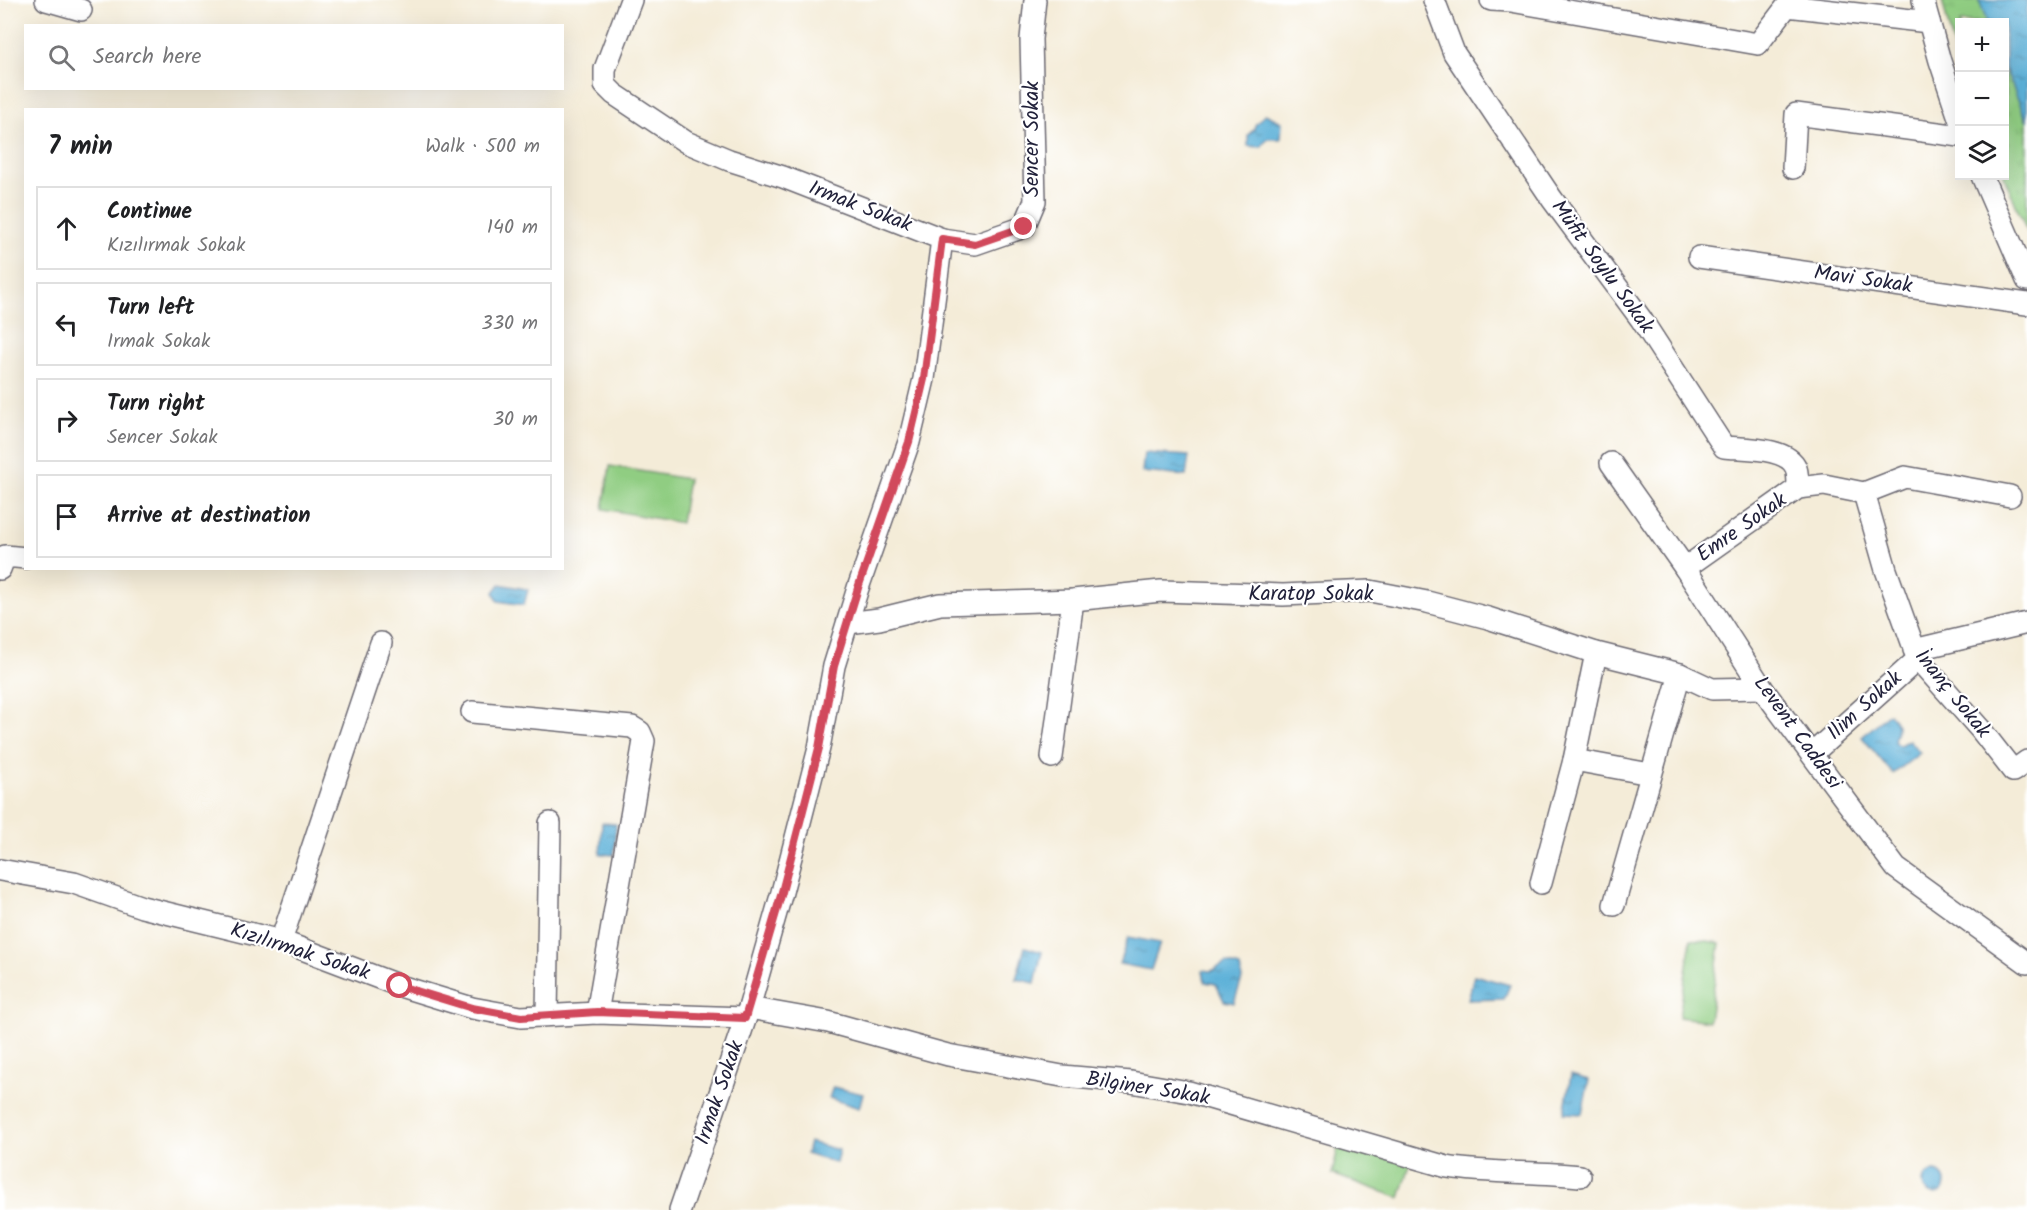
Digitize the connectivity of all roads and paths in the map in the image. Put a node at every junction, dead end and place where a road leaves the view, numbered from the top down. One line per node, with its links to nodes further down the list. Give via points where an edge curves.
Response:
1 (46, 0): 8 (street)
2 (631, 0): 14 (street, Irmak Sokak, via 604,69 605,85 614,93 686,142)
3 (1035, 0): 14 (street, Sencer Sokak, via 1031,39 1035,201 1024,227 975,244)
4 (1434, 0): 19 (street, Müfit Soylu Sokak, via 1454,53 1552,199 1641,319 1724,447 1780,453 1797,469)
5 (1491, 0): 7 (street, via 1758,44)
6 (1923, 0): 9 (street)
7 (1786, 3): 9 (street)
8 (81, 10)
9 (1929, 21): 10 (street)
10 (1955, 107)
11 (1955, 135): 12 (street, via 1796,114)
12 (1793, 168)
13 (1984, 180): 16 (street)
14 (942, 239): 26 (street, Irmak Sokak, via 922,389 909,442)
15 (1699, 256): 17 (street, Mavi Sokak)
16 (2027, 280)
17 (2027, 304)
18 (1611, 463): 24 (street, Levent Caddesi)
19 (1798, 488): 20 (street, Emre Sokak, via 1824,485); 24 (street, Emre Sokak)
20 (1864, 493): 21 (street, via 1905,477); 30 (street, İnanç Sokak)
21 (2010, 496)
22 (24, 558): 23 (street, via 5,556)
23 (0, 568)
24 (1685, 568): 32 (street, Levent Caddesi)
25 (1073, 600): 26 (street, Karatop Sokak, via 940,604); 29 (street, Karatop Sokak, via 1161,591 1283,595 1370,591 1488,618); 35 (street)
26 (848, 623): 46 (street, Irmak Sokak, via 834,666 819,748 782,892)
27 (2027, 623): 30 (street, Ilim Sokak)
28 (381, 643): 43 (street)
29 (1596, 653): 31 (street, Karatop Sokak); 36 (street)
30 (1916, 654): 34 (street, Ilim Sokak); 37 (street, İnanç Sokak, via 2013,771)
31 (1680, 674): 32 (street, Karatop Sokak, via 1712,689); 38 (street)
32 (1762, 688): 34 (street, Levent Caddesi)
33 (472, 711): 45 (street, via 632,727 644,741)
34 (1813, 753): 44 (street, Levent Caddesi, via 1896,868)
35 (1052, 757)
36 (1574, 760): 38 (street); 41 (street)
37 (2027, 761)
38 (1650, 774): 42 (street)
39 (550, 824): 47 (street)
40 (0, 870): 43 (street, Kızılırmak Sokak, via 74,883 142,907)
41 (1541, 883)
42 (1614, 905)
43 (281, 941): 47 (street, Kızılırmak Sokak, via 400,986 472,1008 521,1017)
44 (2027, 963)
45 (597, 1012): 46 (street, Kızılırmak Sokak); 47 (street, Kızılırmak Sokak)
46 (747, 1013): 48 (street, Bilginer Sokak, via 828,1022 969,1059 1062,1076 1189,1092 1447,1167); 49 (street, Irmak Sokak)
47 (547, 1015)
48 (1580, 1176)
49 (680, 1210)

